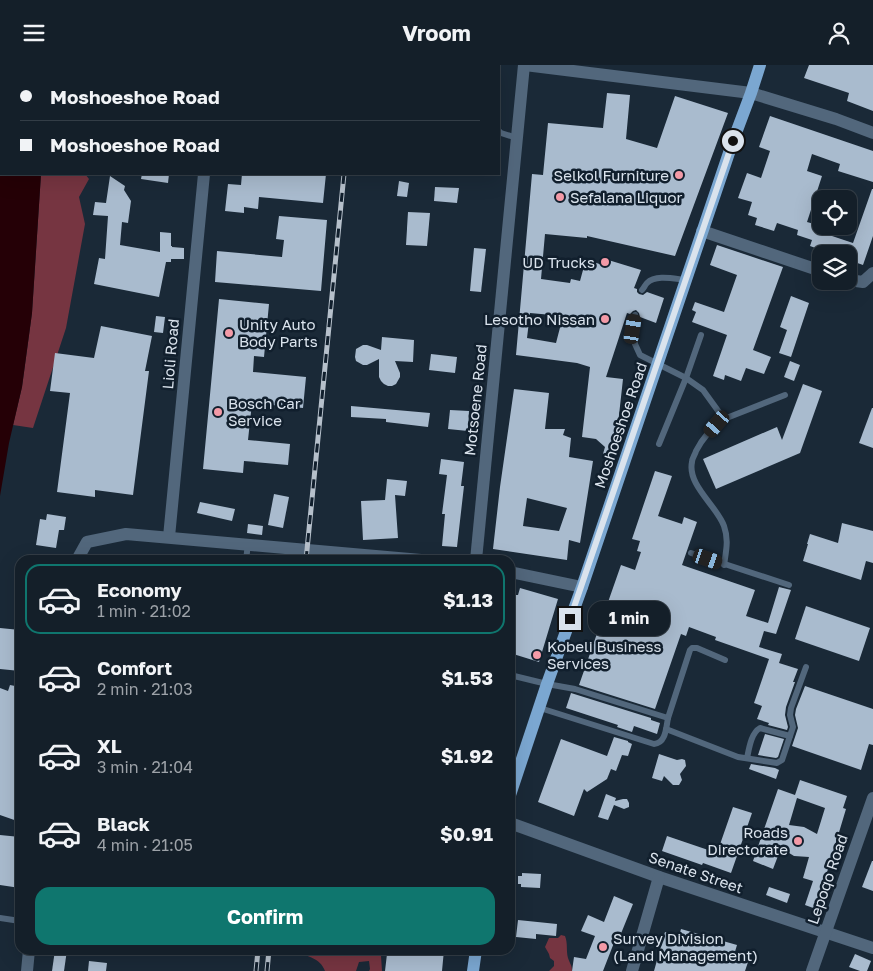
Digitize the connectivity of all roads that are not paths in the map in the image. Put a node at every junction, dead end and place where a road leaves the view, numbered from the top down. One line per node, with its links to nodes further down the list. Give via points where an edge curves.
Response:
1 (525, 65): 3 (street); 6 (street, Motsoene Road)
2 (760, 65): 3 (main road, Moshoeshoe Road)
3 (751, 93): 5 (street); 8 (main road, Moshoeshoe Road)
4 (500, 133): 6 (lane)
5 (873, 133)
6 (517, 138): 25 (street, Motsoene Road)
7 (204, 175): 19 (street, Lioli Road)
8 (702, 231): 9 (street); 10 (main road, Moshoeshoe Road)
9 (812, 268)
10 (686, 280): 11 (lane, via 658,279 648,282); 14 (main road, Moshoeshoe Road)
11 (642, 291)
12 (635, 315): 14 (lane, via 633,329 640,355)
13 (701, 335): 15 (lane)
14 (658, 363): 15 (lane); 29 (main road, Moshoeshoe Road)
15 (686, 378): 17 (lane, via 703,390); 18 (lane)
16 (785, 395): 17 (lane)
17 (724, 419): 26 (lane, via 700,443 691,472 724,525 728,542)
18 (659, 444)
19 (169, 537): 20 (street); 22 (street, via 126,534 87,542)
20 (248, 544): 23 (lane); 24 (street)
21 (691, 553): 26 (lane)
22 (80, 555)
23 (247, 555)
24 (367, 555)
25 (476, 555)
26 (724, 565): 28 (lane)
27 (515, 573): 29 (street)
28 (789, 585)
29 (582, 587): 33 (main road, Moshoeshoe Road)
30 (725, 660): 35 (lane, via 697,648 690,649)
31 (806, 667): 37 (lane, via 791,708)
32 (515, 676): 33 (lane)
33 (547, 684): 34 (main road, Moshoeshoe Road); 35 (lane)
34 (540, 707): 36 (lane, via 654,744 662,741); 39 (main road, Moshoeshoe Road)
35 (668, 718): 36 (lane)
36 (666, 729): 38 (lane)
37 (790, 736): 38 (lane, via 782,760 777,763); 38 (lane, via 766,728 756,730)
38 (747, 758)
39 (515, 780)
40 (873, 798): 45 (street, Lepoqo Road)
41 (515, 825): 42 (street, Senate Street)
42 (659, 877): 45 (street, Senate Street); 51 (street)
43 (0, 918): 44 (lane)
44 (15, 920)
45 (826, 932): 46 (street, Senate Street); 52 (street, Lepoqo Road)
46 (873, 948)
47 (29, 955): 49 (street)
48 (475, 955): 50 (main road)
49 (27, 971)
50 (473, 971)
51 (632, 971)
52 (812, 971)

